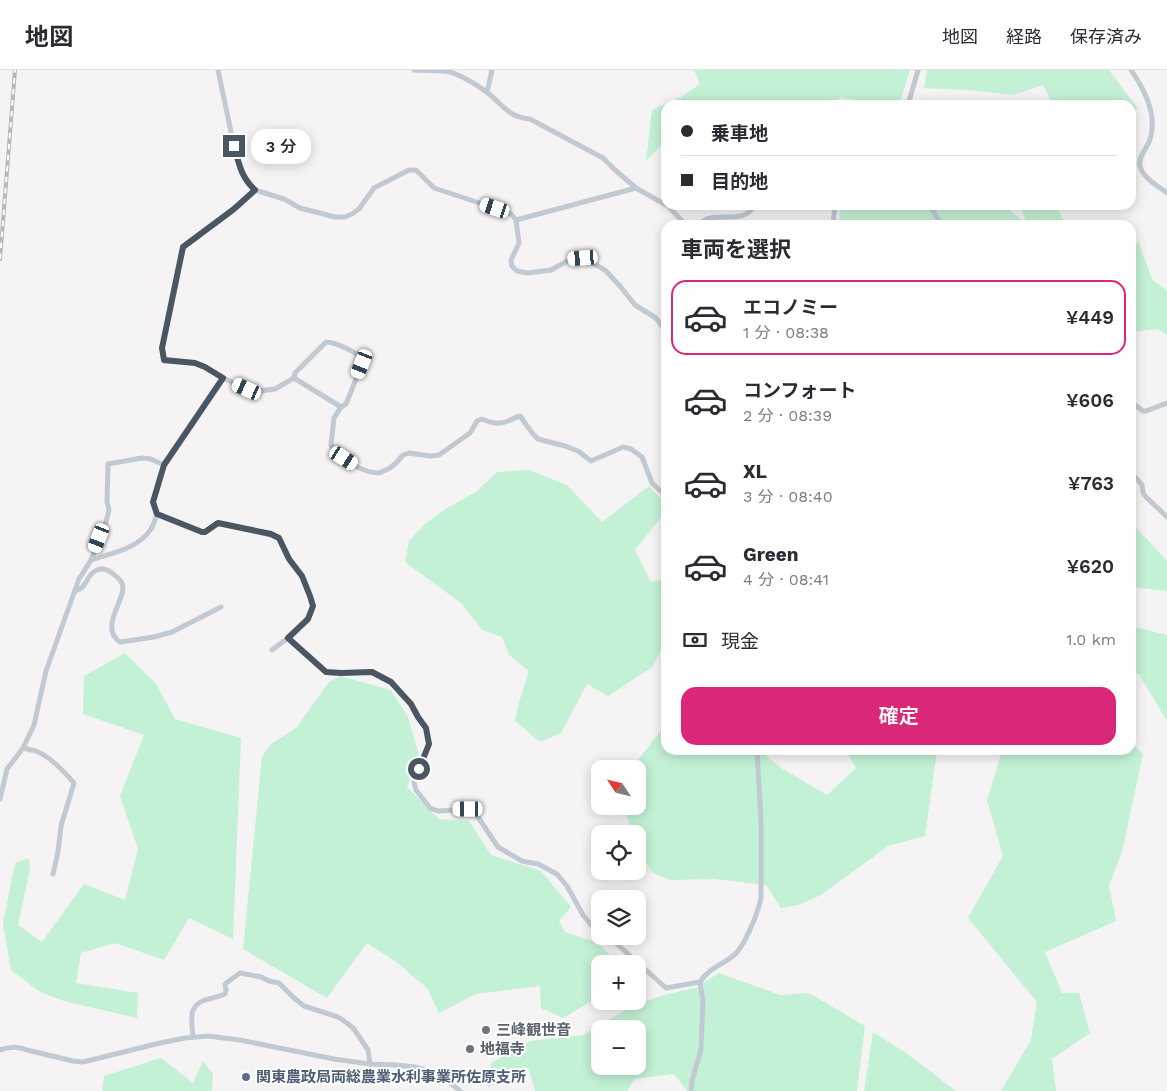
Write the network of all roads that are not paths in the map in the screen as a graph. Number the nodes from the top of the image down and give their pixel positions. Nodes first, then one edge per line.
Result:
1 (218, 70) edge
2 (414, 70) edge
3 (492, 70) edge
4 (918, 70) edge
5 (1131, 70) edge
6 (487, 92) junction
7 (909, 100) edge
8 (636, 188) junction
9 (255, 190) junction
10 (1167, 193) edge
11 (661, 202) edge
12 (671, 210) edge
13 (751, 210) edge
14 (516, 220) junction
15 (681, 220) edge
16 (705, 220) edge
17 (661, 325) edge
18 (223, 378) junction
19 (294, 378) junction
20 (1167, 403) edge
21 (1136, 406) edge
22 (341, 408) junction
23 (164, 465) junction
24 (1136, 478) edge
25 (661, 491) edge
26 (157, 514) junction
27 (1167, 517) edge
28 (91, 560) junction
29 (75, 591) junction
30 (220, 607) dead end
31 (288, 638) junction
32 (272, 650) dead end
33 (23, 748) junction
34 (757, 755) edge
35 (0, 799) edge
36 (53, 874) dead end
37 (591, 925) edge
38 (618, 945) edge
39 (700, 982) junction
40 (193, 1037) junction
41 (0, 1050) edge
42 (370, 1064) junction
43 (460, 1091) edge
44 (691, 1091) edge

1 - 9 street
2 - 6 street
3 - 6 street
4 - 7 street
5 - 10 street
6 - 8 street
8 - 11 street
8 - 14 street
9 - 14 street
9 - 18 street
12 - 15 street
13 - 16 street
14 - 17 street
18 - 19 street
18 - 23 street
19 - 22 street
19 - 22 street
20 - 21 street
22 - 25 street
23 - 26 street
23 - 28 street
24 - 27 street
26 - 28 street
26 - 31 street
28 - 29 street
29 - 30 street
29 - 33 street
31 - 32 street
31 - 37 street
33 - 35 street
33 - 36 street
34 - 39 street
38 - 39 street
39 - 44 street
40 - 41 street
40 - 42 street
40 - 42 street
42 - 43 street

